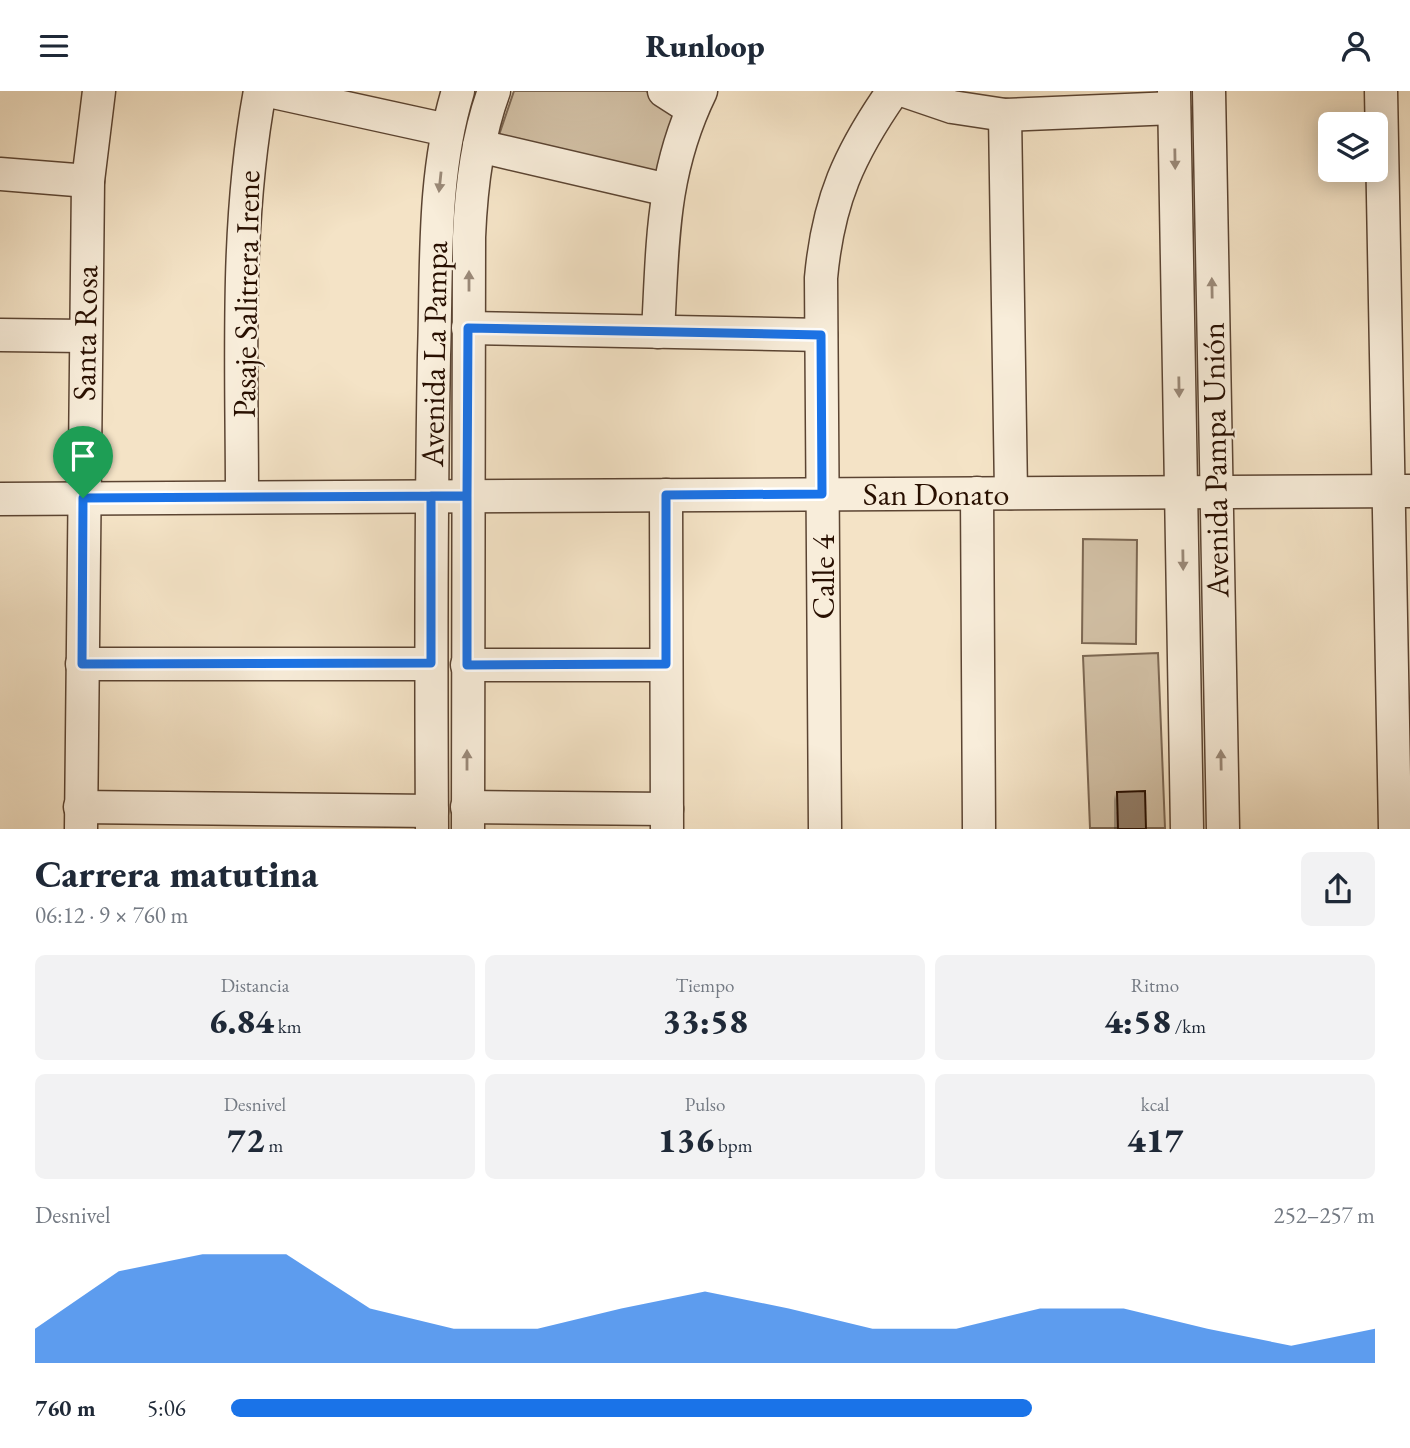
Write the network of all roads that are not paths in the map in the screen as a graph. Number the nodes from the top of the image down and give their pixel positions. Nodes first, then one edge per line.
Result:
1 (99, 91) edge
2 (260, 91) edge
3 (458, 91) edge
4 (494, 91) edge
5 (664, 91) edge
6 (893, 91) edge
7 (905, 91) edge
8 (1209, 91) edge
9 (1381, 91) edge
10 (285, 93) edge
11 (697, 100) edge
12 (1174, 100) edge
13 (1005, 115) junction
14 (447, 130) junction
15 (479, 146) junction
16 (0, 174) edge
17 (88, 181) junction
18 (668, 190) junction
19 (468, 328) junction
20 (658, 332) junction
21 (0, 335) edge
22 (821, 335) junction
23 (85, 336) junction
24 (1399, 491) edge
25 (1182, 492) junction
26 (1216, 492) junction
27 (977, 493) junction
28 (1012, 493) junction
29 (822, 494) junction
30 (666, 495) junction
31 (431, 496) junction
32 (467, 496) junction
33 (242, 497) junction
34 (83, 498) junction
35 (0, 499) edge
36 (431, 663) junction
37 (82, 664) junction
38 (666, 664) junction
39 (467, 665) junction
40 (80, 818) edge
41 (468, 818) edge
42 (239, 819) edge
43 (667, 819) edge
44 (432, 820) edge
45 (825, 828) edge
46 (979, 828) edge
47 (1187, 828) edge
48 (1223, 828) edge
49 (1395, 828) edge

1 - 17 street, Santa Rosa
2 - 33 street, Pasaje Salitrera Irene
3 - 14 street, Avenida La Pampa
4 - 15 street, Avenida La Pampa
5 - 11 street
6 - 22 street, Calle 4
7 - 13 street
26 -> 8 street, Avenida Pampa Unión
9 - 24 street
10 - 14 street
11 - 18 street
12 - 13 street
12 -> 25 street, Avenida Pampa Unión
13 - 28 street
14 -> 31 street, Avenida La Pampa
15 - 18 street
19 -> 15 street, Avenida La Pampa
16 - 17 street
17 - 23 street, Santa Rosa
18 - 20 street
19 - 20 street
19 - 32 street, Avenida La Pampa
20 - 22 street
21 - 23 street
22 - 29 street, Calle 4
23 - 34 street, Santa Rosa
24 - 26 street, San Donato
24 - 49 street
25 - 26 street, San Donato
25 - 28 street, San Donato
25 -> 47 street, Avenida Pampa Unión
48 -> 26 street, Avenida Pampa Unión
27 - 28 street, San Donato
27 - 29 street, San Donato
27 - 46 street
29 - 30 street, San Donato
29 - 45 street, Calle 4
30 - 32 street, San Donato
30 - 38 street
31 - 32 street, San Donato
31 - 33 street, San Donato
31 - 36 street, Avenida La Pampa
32 - 39 street, Avenida La Pampa
33 - 34 street, San Donato
34 - 35 street, San Donato
34 - 37 street, Santa Rosa
36 - 37 street
36 - 44 street, Avenida La Pampa
37 - 40 street, Santa Rosa
38 - 39 street
38 - 43 street
41 -> 39 street, Avenida La Pampa
40 - 42 street
41 - 43 street
42 - 44 street

